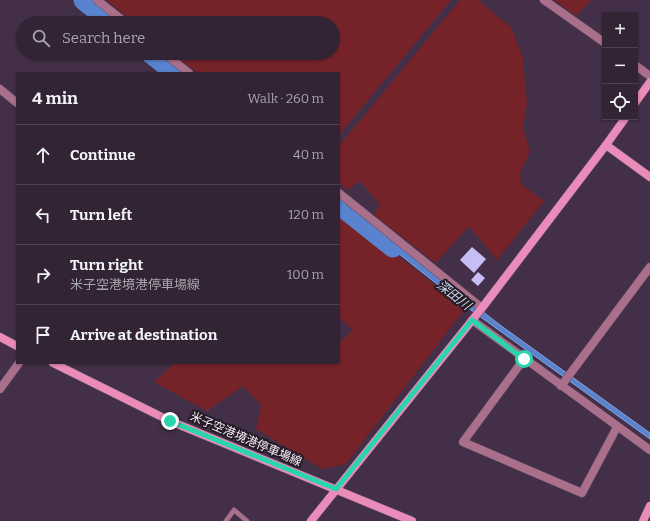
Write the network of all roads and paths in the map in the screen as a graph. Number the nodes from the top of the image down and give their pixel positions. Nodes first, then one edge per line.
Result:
1 (97, 0) edge
2 (544, 0) edge
3 (117, 16) edge
4 (602, 41) edge
5 (173, 60) edge
6 (638, 67) edge
7 (188, 72) edge
8 (650, 76) edge
9 (650, 82) edge
10 (0, 89) edge
11 (638, 100) edge
12 (16, 102) edge
13 (624, 120) edge
14 (606, 144) junction
15 (650, 177) edge
16 (340, 194) edge
17 (650, 267) edge
18 (482, 308) junction
19 (472, 320) junction
20 (0, 337) edge
21 (16, 345) edge
22 (524, 359) junction
23 (18, 364) edge
24 (55, 364) edge
25 (561, 386) junction
26 (0, 389) edge
27 (617, 427) junction
28 (650, 450) edge
29 (336, 489) junction
30 (650, 506) edge
31 (226, 521) edge
32 (247, 521) edge
33 (311, 521) edge
34 (412, 521) edge
35 (643, 521) edge

1 - 3 street
2 - 4 street
5 - 7 street
6 - 8 street
9 - 11 street
10 - 12 street
13 - 14 street
14 - 15 street
14 - 18 street
16 - 18 street
17 - 25 street
18 - 19 street
19 - 22 street
19 - 29 street
20 - 21 street
22 - 25 street
22 - 27 street
23 - 26 street
24 - 29 street, 米子空港境港停車場線
25 - 27 street
27 - 28 street
29 - 33 street
29 - 34 street, 米子空港境港停車場線
30 - 35 street
31 - 32 lane

